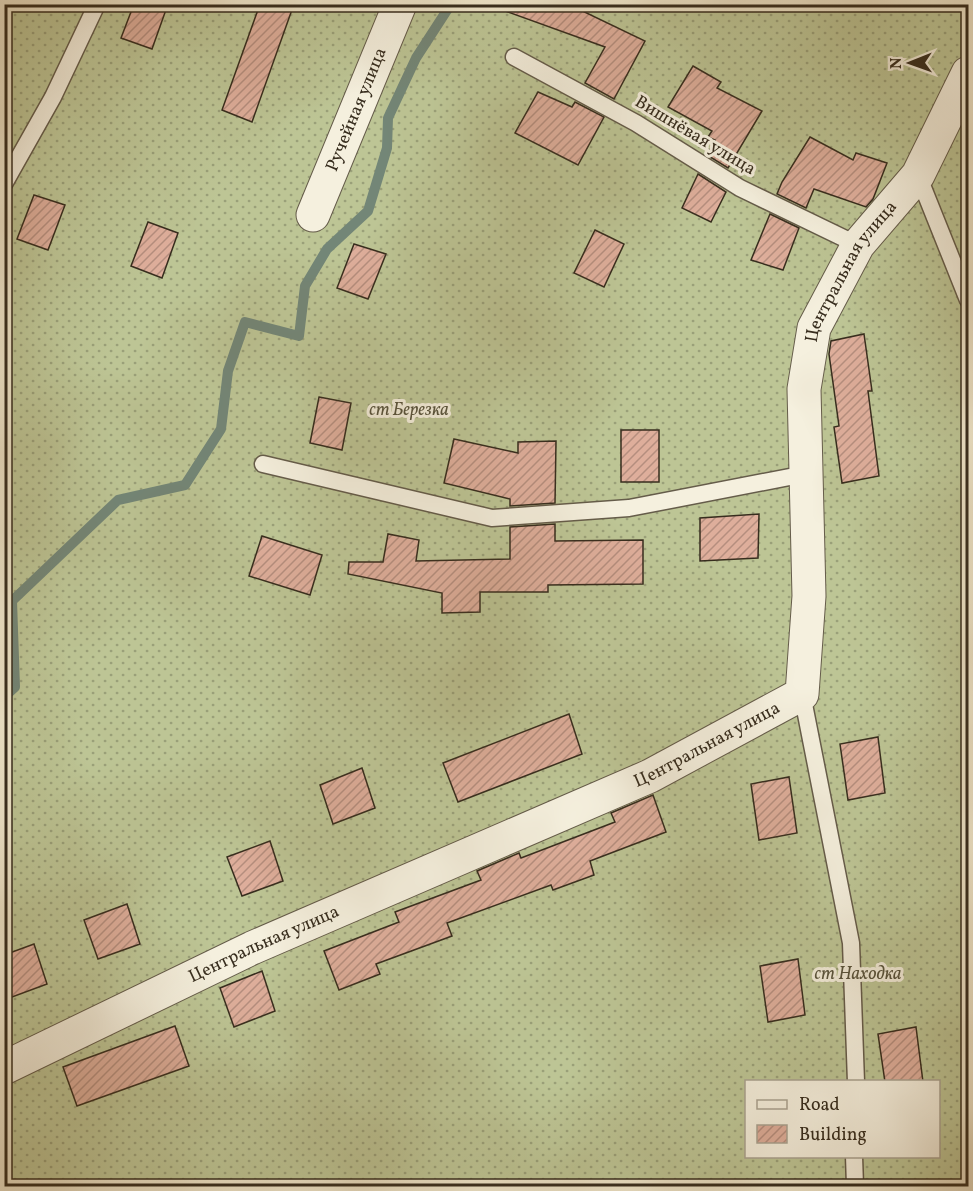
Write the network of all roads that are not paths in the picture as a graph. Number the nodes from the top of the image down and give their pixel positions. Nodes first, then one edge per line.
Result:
1 (97, 4) edge
2 (400, 4) edge
3 (514, 57) dead end
4 (969, 73) edge
5 (918, 175) junction
6 (4, 184) edge
7 (313, 215) dead end
8 (858, 245) junction
9 (969, 300) edge
10 (263, 464) dead end
11 (805, 474) junction
12 (802, 694) junction
13 (4, 1068) edge
14 (856, 1080) edge
15 (854, 1158) edge
16 (855, 1186) edge

1 - 6 lane
2 - 7 street, Ручейная улица
3 - 8 lane, Вишнёвая улица
4 - 5 street, Центральная улица
5 - 8 street, Центральная улица
5 - 9 lane
8 - 11 street, Центральная улица
10 - 11 lane
11 - 12 street, Центральная улица
12 - 13 street, Центральная улица
12 - 14 lane
15 - 16 lane

